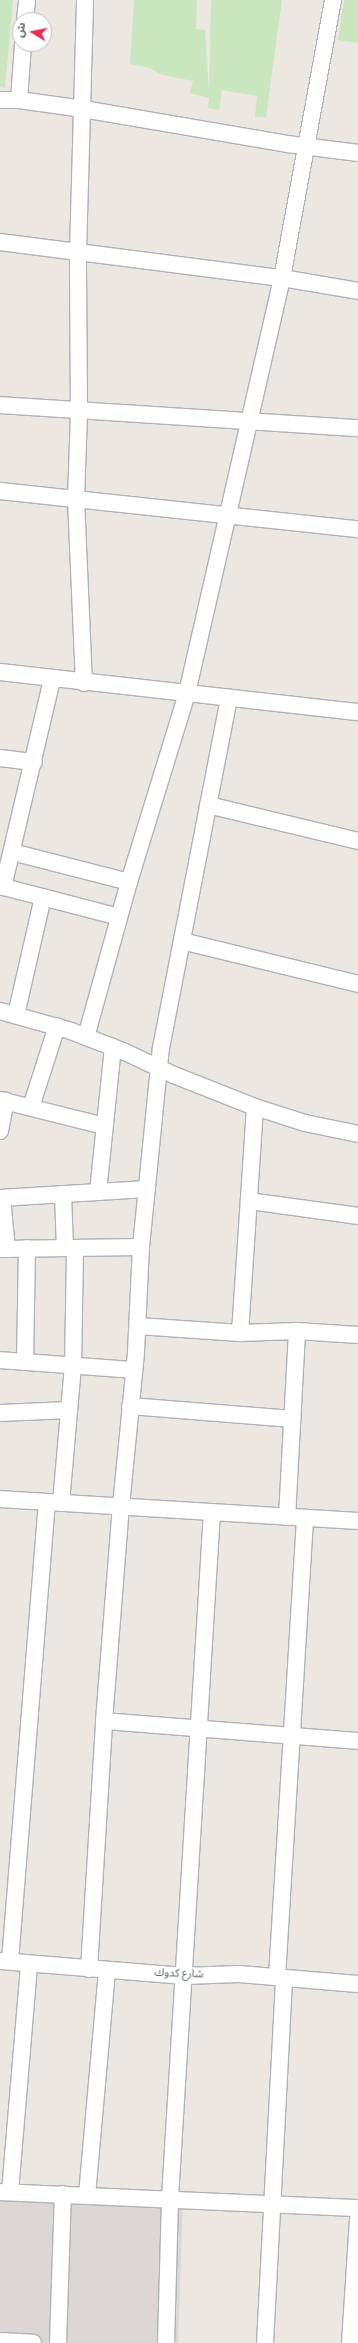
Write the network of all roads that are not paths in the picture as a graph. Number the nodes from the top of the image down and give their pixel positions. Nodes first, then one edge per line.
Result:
1 (27, 0) edge
2 (86, 0) edge
3 (333, 0) edge
4 (26, 12) edge
5 (22, 52) edge
6 (0, 100) edge
7 (19, 100) junction
8 (82, 109) junction
9 (307, 146) junction
10 (358, 153) edge
11 (0, 242) edge
12 (78, 252) junction
13 (282, 278) junction
14 (358, 291) edge
15 (0, 405) edge
16 (79, 411) junction
17 (250, 420) junction
18 (358, 428) edge
19 (0, 491) edge
20 (76, 499) junction
21 (229, 515) junction
22 (358, 529) edge
23 (0, 672) edge
24 (52, 679) junction
25 (84, 683) junction
26 (187, 693) junction
27 (229, 698) junction
28 (358, 712) edge
29 (0, 758) edge
30 (34, 762) junction
31 (208, 805) junction
32 (358, 841) edge
33 (12, 852) junction
34 (129, 882) junction
35 (2, 886) edge
36 (43, 897) junction
37 (119, 917) junction
38 (182, 941) junction
39 (358, 984) edge
40 (0, 1011) edge
41 (16, 1015) junction
42 (57, 1026) junction
43 (86, 1037) junction
44 (113, 1047) junction
45 (160, 1069) junction
46 (3, 1100) edge
47 (31, 1107) junction
48 (255, 1107) junction
49 (104, 1126) junction
50 (0, 1131) edge
51 (358, 1134) edge
52 (147, 1189) junction
53 (98, 1192) junction
54 (64, 1194) junction
55 (1, 1198) edge
56 (249, 1201) junction
57 (358, 1216) edge
58 (141, 1247) junction
59 (27, 1248) junction
60 (70, 1248) junction
61 (3, 1249) edge
62 (138, 1326) junction
63 (297, 1331) junction
64 (240, 1333) junction
65 (358, 1335) edge
66 (0, 1360) edge
67 (25, 1362) junction
68 (73, 1366) junction
69 (134, 1370) junction
70 (130, 1406) junction
71 (69, 1410) junction
72 (0, 1413) edge
73 (292, 1419) junction
74 (0, 1499) edge
75 (54, 1502) junction
76 (121, 1506) junction
77 (212, 1512) junction
78 (287, 1516) junction
79 (304, 1518) junction
80 (358, 1521) edge
81 (104, 1721) junction
82 (199, 1730) junction
83 (290, 1736) junction
84 (358, 1741) edge
85 (5, 1961) edge
86 (29, 1964) junction
87 (89, 1969) junction
88 (107, 1970) junction
89 (184, 1976) junction
90 (280, 1978) junction
91 (358, 1984) edge
92 (5, 2192) edge
93 (63, 2194) junction
94 (87, 2195) junction
95 (170, 2198) junction
96 (272, 2203) junction
97 (358, 2208) edge
98 (358, 2218) edge
99 (0, 2341) edge
100 (33, 2343) edge
101 (58, 2343) edge
102 (166, 2343) edge
103 (265, 2343) edge
104 (350, 2343) edge

1 - 4 street
2 - 8 street
3 - 9 street
5 - 7 street
6 - 7 street
7 - 8 street
8 - 9 street
8 - 12 street
9 - 10 street
9 - 13 street
11 - 12 street
12 - 13 street
12 - 16 street
13 - 14 street
13 - 17 street
15 - 16 street
16 - 17 street
16 - 20 street
17 - 18 street
17 - 21 street
19 - 20 street
20 - 21 street
20 - 25 street
21 - 22 street
21 - 26 street
23 - 24 street
24 - 25 street
24 - 30 street
25 - 26 street
26 - 27 street
26 - 34 street
27 - 28 street
27 - 31 street
29 - 30 street
30 - 33 street
31 - 32 street
31 - 38 street
33 - 34 street
33 - 35 street
34 - 37 street
35 - 36 street
36 - 37 street
36 - 41 street
37 - 43 street
38 - 39 street
38 - 45 street
40 - 41 street
41 - 42 street
42 - 43 street
42 - 47 street
43 - 44 street
44 - 45 street
44 - 49 street
45 - 48 street
45 - 52 street
46 - 47 street
46 - 50 street
47 - 49 street
48 - 51 street
48 - 56 street
49 - 53 street
52 - 53 street
52 - 58 street
53 - 54 street
54 - 55 street
54 - 60 street
55 - 61 street
56 - 57 street
56 - 64 street
58 - 60 street
58 - 62 street
59 - 60 street
59 - 61 street
59 - 67 street
60 - 68 street
62 - 64 street
62 - 69 street
63 - 64 street
63 - 65 street
63 - 73 street
66 - 67 street
67 - 68 street
68 - 69 street
68 - 71 street
69 - 70 street
70 - 73 street
70 - 76 street
71 - 72 street
71 - 75 street
73 - 78 street
74 - 75 street
75 - 76 street
75 - 85 street
76 - 77 street
76 - 81 street
77 - 78 street
77 - 82 street
78 - 79 street
79 - 80 street
79 - 83 street
81 - 82 street
81 - 87 street
82 - 83 street
82 - 89 street
83 - 84 street
83 - 90 street
85 - 86 street, شارع كدوك
86 - 87 street, شارع كدوك
86 - 92 street
87 - 88 street, شارع كدوك
88 - 89 street, شارع كدوك
88 - 94 street
89 - 90 street, شارع كدوك
89 - 95 street
90 - 91 street, شارع كدوك
90 - 96 street
92 - 93 street
93 - 94 street
93 - 101 street
94 - 95 street
95 - 96 street
95 - 102 street
96 - 97 street
96 - 103 street
98 - 104 street
99 - 100 street

